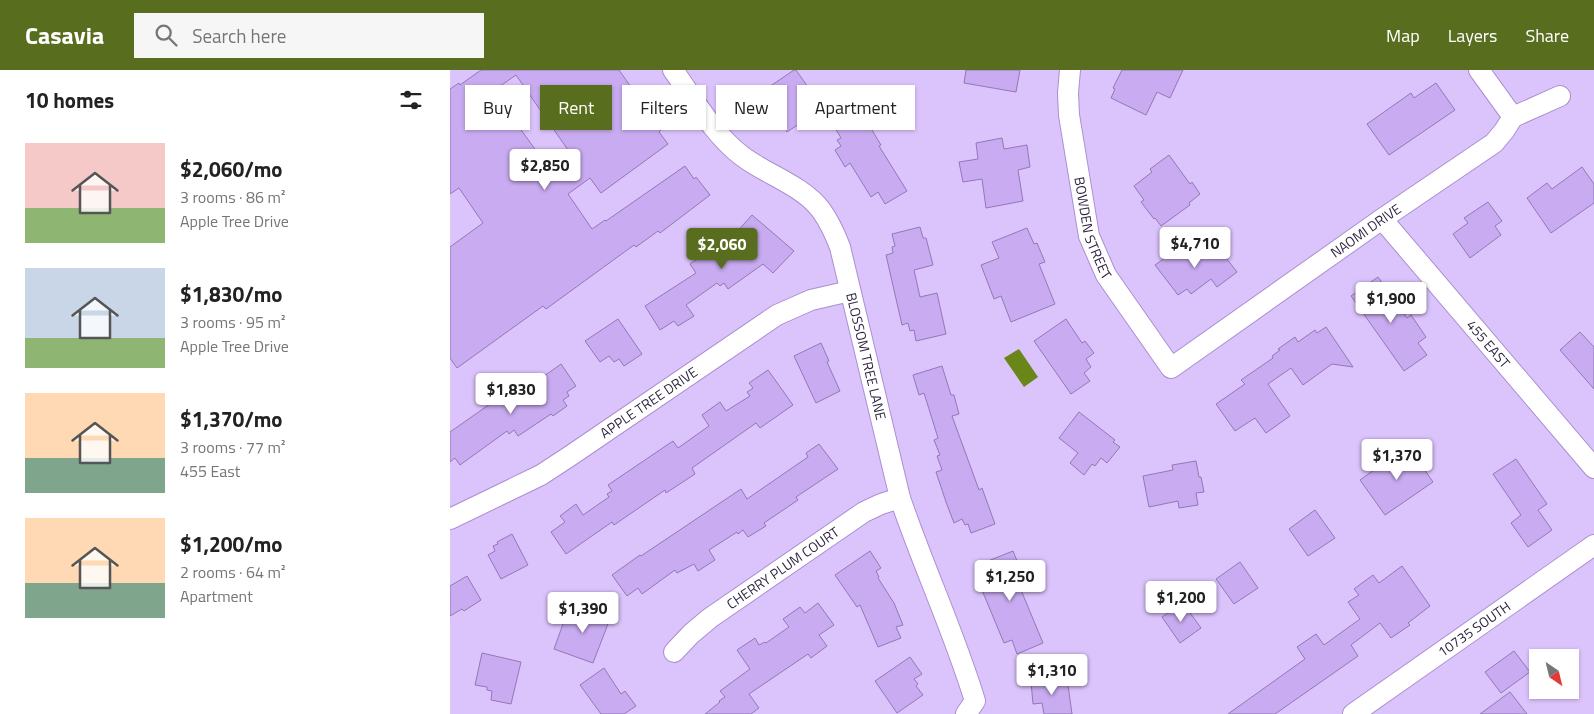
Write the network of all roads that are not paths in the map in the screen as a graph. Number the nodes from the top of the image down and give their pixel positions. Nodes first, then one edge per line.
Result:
1 (674, 70) edge
2 (1070, 70) edge
3 (1479, 70) edge
4 (1560, 96) dead end
5 (1513, 117) junction
6 (1382, 219) junction
7 (850, 291) junction
8 (1172, 368) joint
9 (1594, 468) edge
10 (900, 498) junction
11 (450, 519) edge
12 (1594, 545) edge
13 (674, 652) dead end
14 (971, 707) edge
15 (1353, 714) edge

1 - 7 street, BLOSSOM TREE LANE
2 - 8 street, BOWDEN STREET
3 - 5 street
4 - 5 street
5 - 6 street, NAOMI DRIVE
6 - 8 street, NAOMI DRIVE
6 - 9 street, 455 EAST
7 - 10 street, BLOSSOM TREE LANE
7 - 11 street, APPLE TREE DRIVE
10 - 13 street, CHERRY PLUM COURT
10 - 14 street, BLOSSOM TREE LANE
12 - 15 street, 10735 SOUTH

